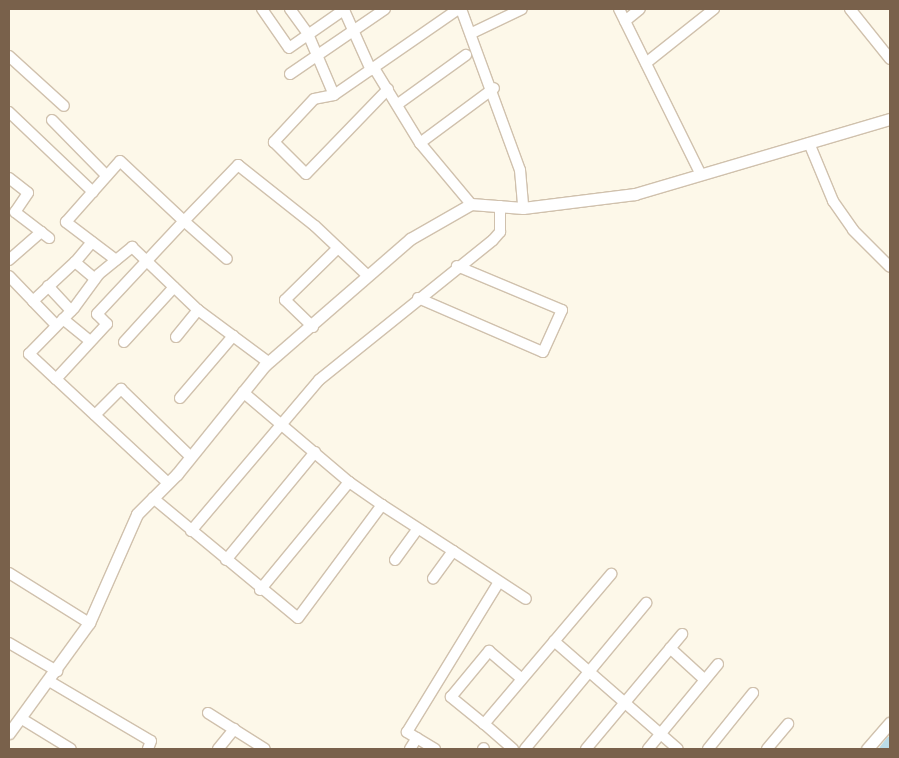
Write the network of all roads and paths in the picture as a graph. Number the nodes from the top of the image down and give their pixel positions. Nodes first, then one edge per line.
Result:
1 (262, 9) edge
2 (290, 9) edge
3 (344, 9) edge
4 (385, 9) edge
5 (460, 9) edge
6 (522, 9) edge
7 (619, 9) edge
8 (640, 9) edge
9 (714, 9) edge
10 (850, 9) edge
11 (625, 21) junction
12 (353, 30) junction
13 (472, 33) junction
14 (308, 34) junction
15 (318, 55) junction
16 (466, 55) dead end
17 (9, 56) edge
18 (890, 59) edge
19 (646, 63) junction
20 (372, 69) junction
21 (290, 74) dead end
22 (494, 88) junction
23 (388, 89) junction
24 (334, 94) junction
25 (398, 104) junction
26 (64, 106) dead end
27 (9, 112) edge
28 (890, 119) edge
29 (52, 120) dead end
30 (420, 143) junction
31 (808, 143) junction
32 (700, 175) junction
33 (107, 176) junction
34 (9, 178) edge
35 (93, 192) junction
36 (471, 204) junction
37 (500, 206) junction
38 (523, 208) junction
39 (184, 221) junction
40 (92, 242) junction
41 (338, 248) junction
42 (227, 259) dead end
43 (9, 260) edge
44 (116, 260) junction
45 (75, 262) junction
46 (148, 262) junction
47 (457, 266) junction
48 (890, 267) edge
49 (9, 276) edge
50 (368, 276) junction
51 (96, 279) junction
52 (48, 286) junction
53 (174, 286) junction
54 (418, 298) junction
55 (33, 301) junction
56 (198, 310) junction
57 (71, 311) junction
58 (60, 322) junction
59 (313, 327) junction
60 (233, 336) junction
61 (176, 337) dead end
62 (90, 341) junction
63 (124, 342) dead end
64 (268, 362) junction
65 (56, 379) junction
66 (243, 392) junction
67 (180, 398) dead end
68 (95, 415) junction
69 (280, 422) junction
70 (315, 452) junction
71 (191, 457) junction
72 (348, 482) junction
73 (168, 483) junction
74 (152, 498) junction
75 (382, 504) junction
76 (417, 530) junction
77 (192, 531) junction
78 (454, 551) junction
79 (226, 560) junction
80 (395, 560) dead end
81 (9, 573) edge
82 (610, 574) dead end
83 (434, 579) dead end
84 (499, 582) junction
85 (260, 590) junction
86 (526, 600) dead end
87 (646, 603) dead end
88 (89, 623) junction
89 (682, 634) dead end
90 (554, 641) junction
91 (9, 643) edge
92 (670, 648) junction
93 (718, 664) dead end
94 (57, 671) junction
95 (588, 671) junction
96 (522, 679) junction
97 (705, 680) junction
98 (49, 681) junction
99 (753, 693) dead end
100 (624, 702) junction
101 (208, 713) dead end
102 (22, 719) junction
103 (890, 723) edge
104 (484, 724) junction
105 (788, 724) dead end
106 (234, 729) junction
107 (9, 733) edge
108 (660, 734) junction
109 (417, 738) junction
110 (250, 745) edge
111 (71, 749) edge
112 (148, 749) edge
113 (218, 749) edge
114 (265, 749) edge
115 (410, 749) edge
116 (435, 749) edge
117 (513, 749) edge
118 (525, 749) edge
119 (586, 749) edge
120 (648, 749) edge
121 (678, 749) edge
122 (708, 749) edge
123 (767, 749) edge
124 (867, 749) edge

1 - 14 street
2 - 14 street
3 - 12 street
3 - 14 street
4 - 12 street
5 - 13 street
5 - 20 street
6 - 13 street
7 - 11 street
8 - 11 street
9 - 19 street
10 - 18 street
11 - 19 street
12 - 15 street
12 - 20 street
13 - 22 street
14 - 15 street
15 - 21 street
15 - 24 street
16 - 25 street
17 - 26 street
19 - 32 street
20 - 23 street
20 - 24 street
22 - 30 street
22 - 38 street
23 - 24 street
23 - 25 street
25 - 30 street
27 - 35 street
28 - 31 street
29 - 33 street
30 - 36 street
31 - 32 street
31 - 48 street
32 - 38 street
33 - 35 street
33 - 39 street
34 - 43 street
35 - 40 street
36 - 37 street
36 - 50 street
37 - 38 street
37 - 47 street
39 - 41 street
39 - 42 street
39 - 46 street
40 - 44 street
40 - 45 street
41 - 50 street
41 - 59 street
44 - 46 street
44 - 51 street
45 - 51 street
45 - 52 street
46 - 53 street
46 - 62 street
47 - 54 street
47 - 54 street
49 - 55 street
50 - 59 street
51 - 57 street
52 - 55 street
52 - 57 street
53 - 56 street
53 - 63 street
54 - 69 street
55 - 58 street
56 - 60 street
56 - 61 street
57 - 58 street
58 - 62 street
58 - 65 street
59 - 64 street
60 - 64 street
60 - 67 street
62 - 65 street
64 - 66 street
65 - 68 street
66 - 69 street
66 - 71 street
68 - 71 street
68 - 73 street
69 - 70 street
69 - 77 street
70 - 72 street
70 - 79 street
71 - 73 street
72 - 75 street
72 - 85 street
73 - 74 street
74 - 77 street
74 - 88 street
75 - 76 street
75 - 85 street
76 - 78 street
76 - 80 street
77 - 79 street
78 - 83 street
78 - 84 street
79 - 85 street
81 - 88 street
82 - 90 street
84 - 86 street
84 - 109 street
87 - 95 street
88 - 94 street
89 - 92 street
90 - 95 street
90 - 96 street
91 - 94 street
92 - 97 street
92 - 100 street
93 - 97 street
94 - 98 street
95 - 100 street
95 - 118 street
96 - 104 street
96 - 104 street
97 - 108 street
98 - 102 street
98 - 112 street
99 - 122 street
100 - 108 street
100 - 119 street
101 - 106 street
102 - 107 street
102 - 111 street
103 - 124 street
104 - 117 street
105 - 123 street
106 - 110 street
106 - 113 street
108 - 120 street
108 - 121 street
109 - 115 street
109 - 116 street
110 - 114 street

